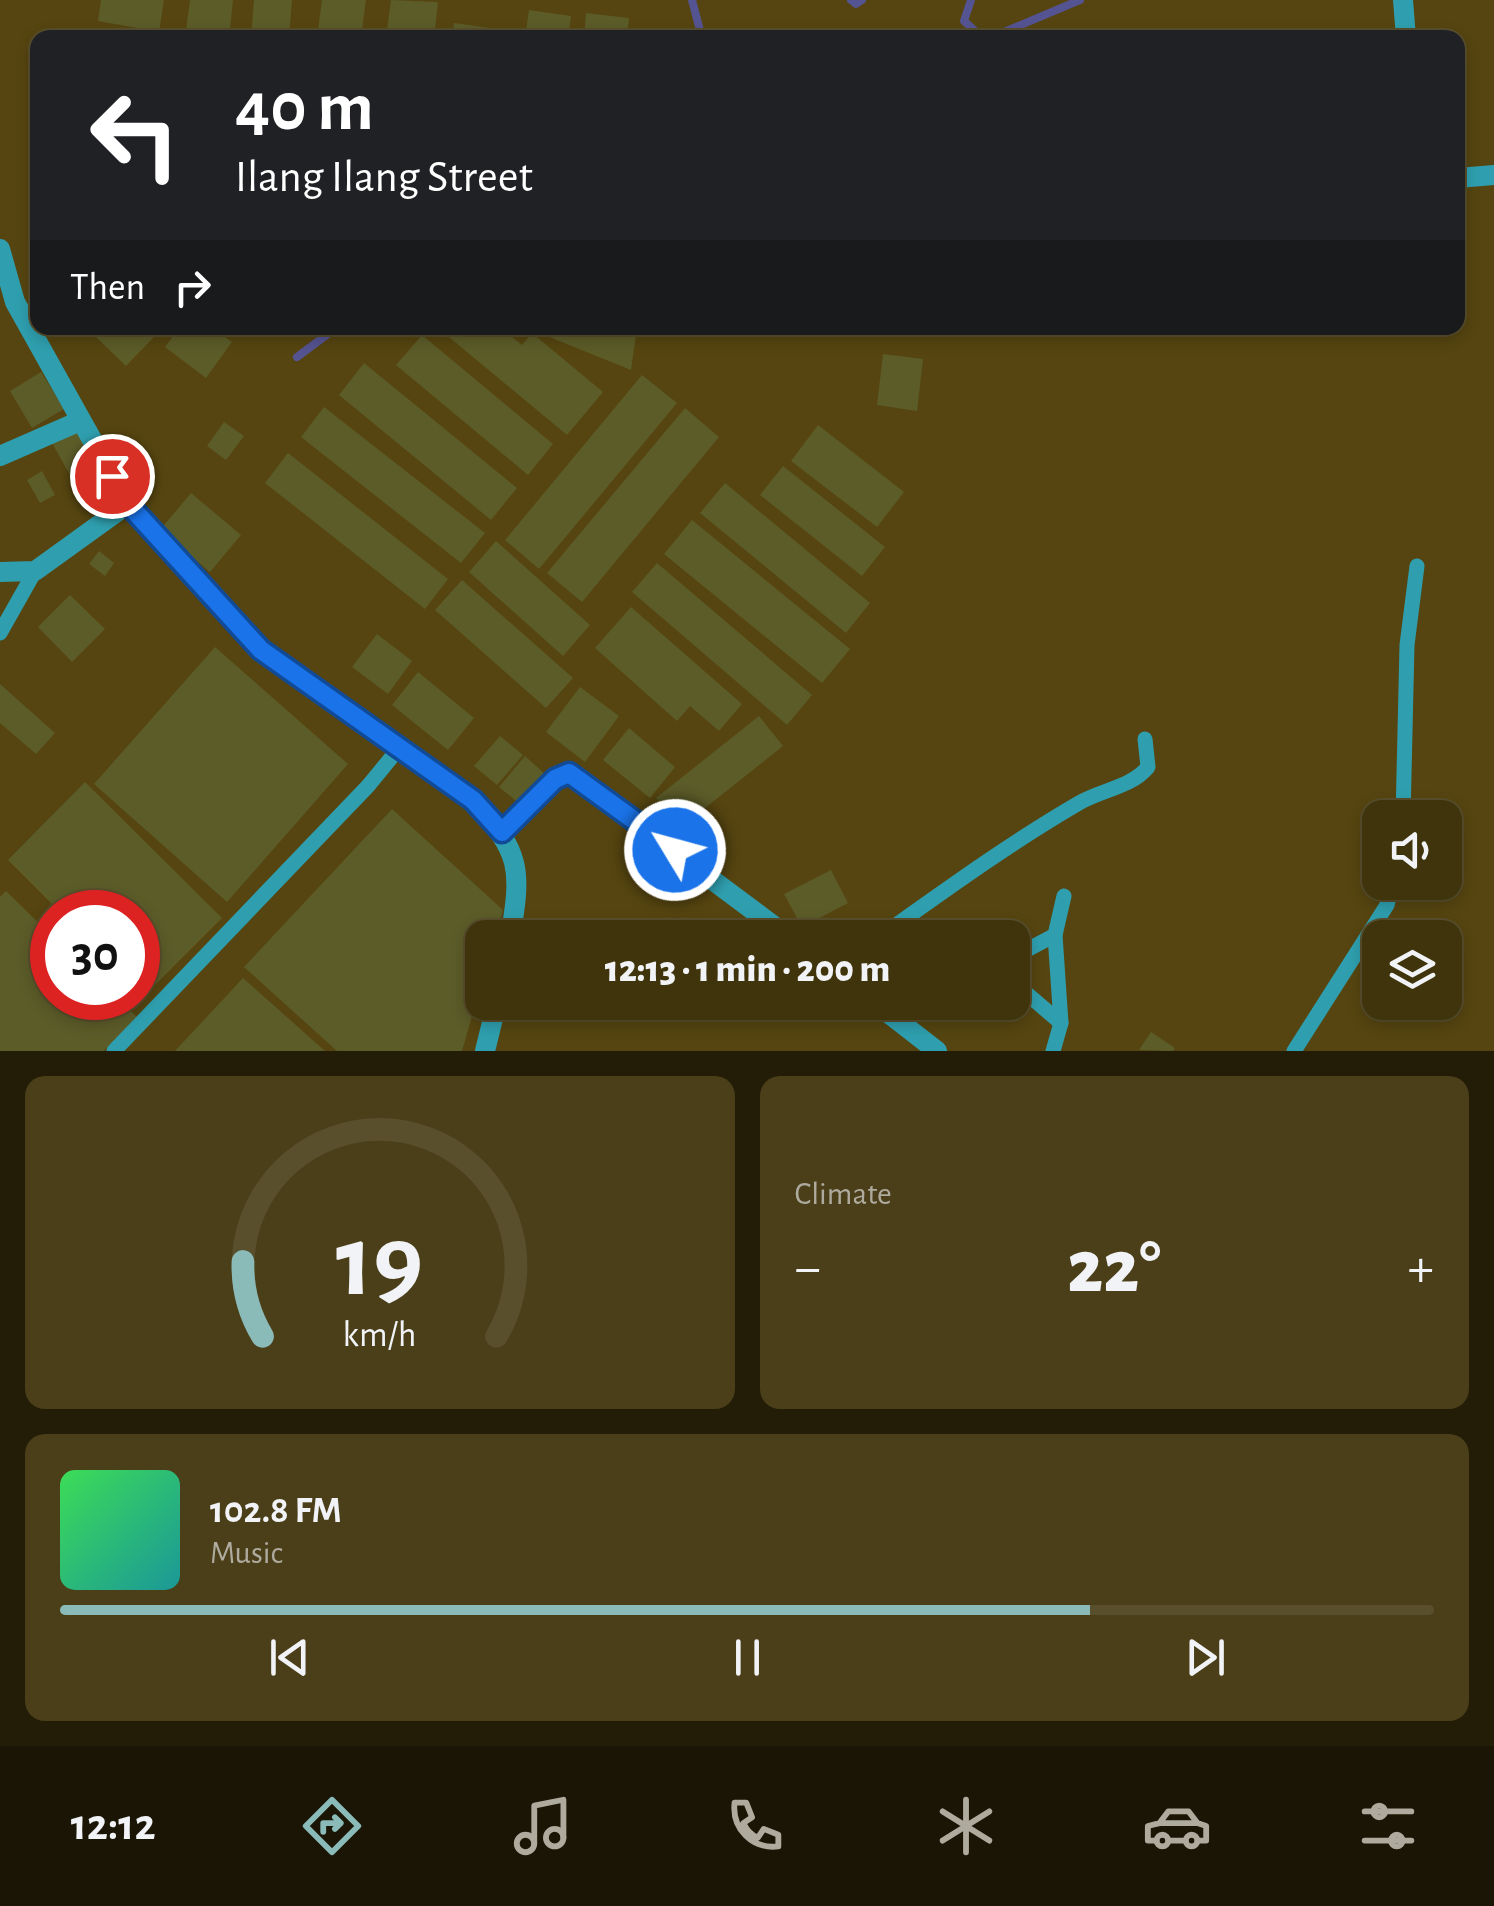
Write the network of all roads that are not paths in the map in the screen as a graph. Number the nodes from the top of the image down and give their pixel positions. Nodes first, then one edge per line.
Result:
1 (1403, 0) edge
2 (1405, 30) edge
3 (1494, 175) edge
4 (1465, 177) edge
5 (0, 250) edge
6 (7, 304) edge
7 (80, 421) junction
8 (0, 456) edge
9 (128, 504) junction
10 (1417, 566) dead end
11 (35, 571) junction
12 (0, 572) edge
13 (0, 633) edge
14 (1145, 740) dead end
15 (400, 748) junction
16 (1403, 800) edge
17 (502, 832) junction
18 (1064, 896) dead end
19 (1388, 900) edge
20 (513, 920) edge
21 (766, 920) edge
22 (903, 920) edge
23 (1055, 935) junction
24 (1030, 948) edge
25 (1030, 996) edge
26 (493, 1020) edge
27 (903, 1020) edge
28 (1061, 1023) junction
29 (114, 1051) edge
30 (485, 1051) edge
31 (937, 1051) edge
32 (1053, 1051) edge
33 (1294, 1051) edge

1 - 2 street
3 - 4 street
5 - 6 street
6 - 7 street
7 - 8 street
7 - 9 street
9 - 11 street
9 - 15 street
10 - 16 lane
11 - 12 street
11 - 13 lane
14 - 22 lane
15 - 17 street
15 - 29 lane
17 - 20 street
17 - 21 street
18 - 23 lane
19 - 33 lane
23 - 24 lane
23 - 28 lane
25 - 28 lane
26 - 30 street
27 - 31 street
28 - 32 lane

